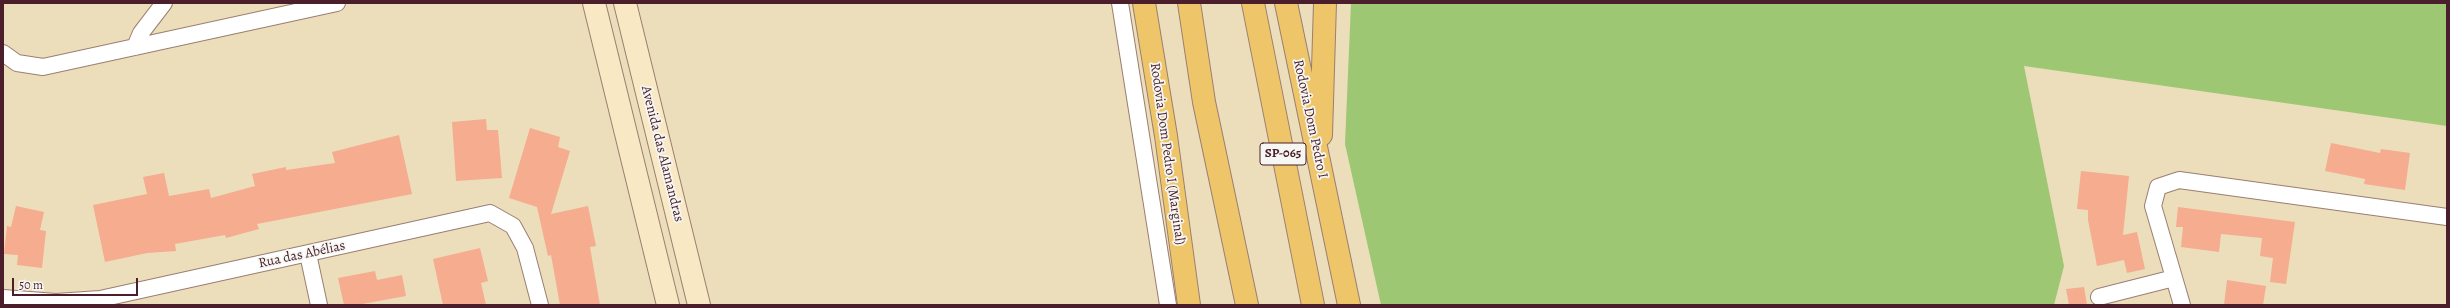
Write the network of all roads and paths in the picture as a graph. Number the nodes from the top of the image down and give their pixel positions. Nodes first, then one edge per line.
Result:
1 (164, 3) edge
2 (337, 3) edge
3 (594, 3) edge
4 (625, 3) edge
5 (1120, 3) edge
6 (1144, 3) edge
7 (1189, 3) edge
8 (1253, 3) edge
9 (1286, 3) edge
10 (1326, 3) edge
11 (135, 47) junction
12 (3, 53) edge
13 (1320, 162) junction
14 (1218, 169) junction
15 (2447, 217) edge
16 (308, 254) junction
17 (2174, 278) junction
18 (3, 298) edge
19 (2099, 298) dead end
20 (101, 302) edge
21 (319, 305) edge
22 (540, 305) edge
23 (668, 305) edge
24 (699, 305) edge
25 (1168, 305) edge
26 (1188, 305) edge
27 (1237, 305) edge
28 (1247, 305) edge
29 (1313, 305) edge
30 (1349, 305) edge
31 (2182, 305) edge

1 - 11 street
2 - 11 street
3 - 23 street
4 - 24 street, Avenida das Alamandras
5 - 25 street
6 - 26 highway, Rodovia Dom Pedro I (Marginal)
7 - 14 highway
8 - 29 highway, SP-065
9 - 13 highway, Rodovia Dom Pedro I
10 - 13 highway
11 - 12 street
13 - 30 highway, Rodovia Dom Pedro I
14 - 27 highway
14 - 28 highway
15 - 17 street
16 - 20 street, Rua das Abélias
16 - 21 street
16 - 22 street, Rua das Abélias
17 - 19 street
17 - 31 street
18 - 20 street, Rua das Abélias

